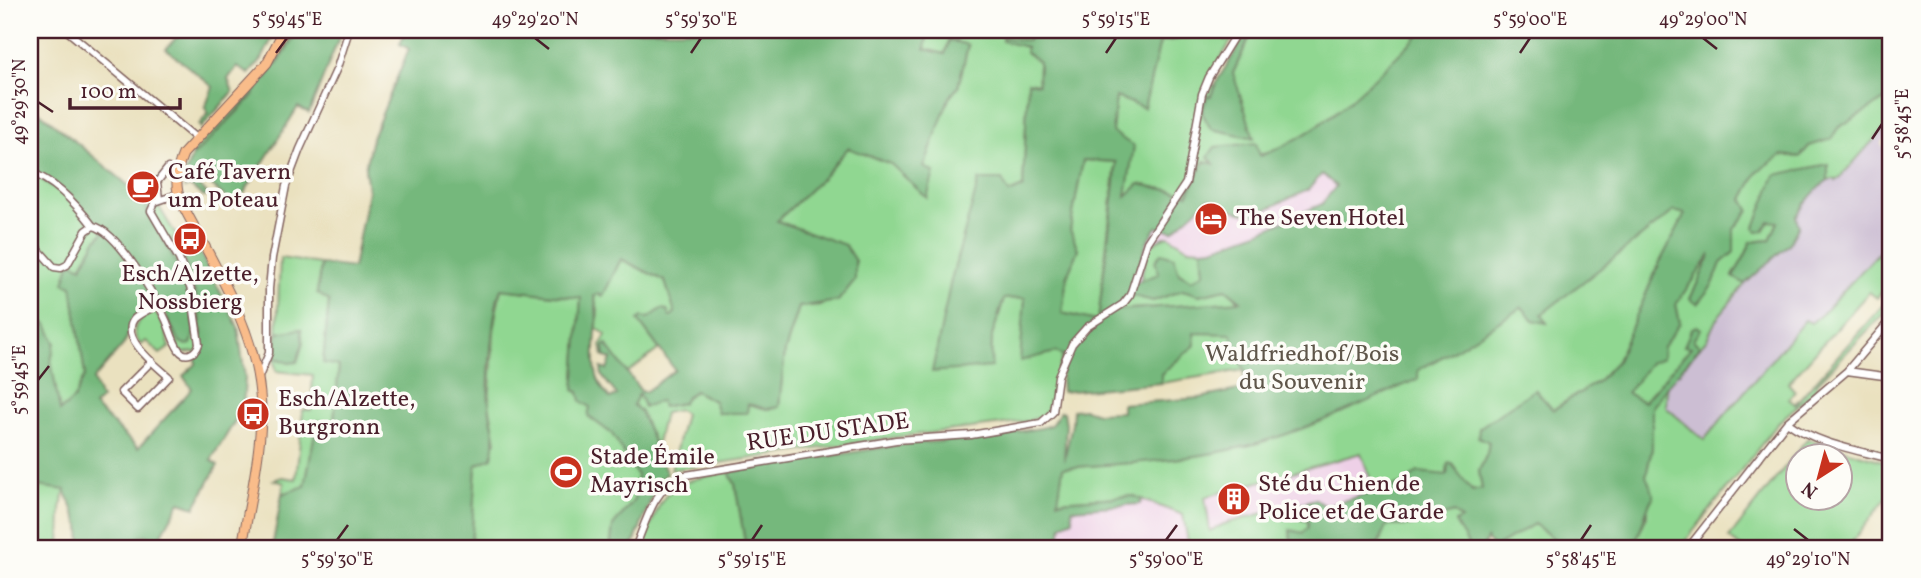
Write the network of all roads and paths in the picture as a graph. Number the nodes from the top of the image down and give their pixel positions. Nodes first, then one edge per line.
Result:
1 (66, 30) edge
2 (284, 30) edge
3 (349, 30) edge
4 (1238, 30) edge
5 (197, 139) junction
6 (168, 168) dead end
7 (30, 172) edge
8 (178, 194) junction
9 (159, 199) junction
10 (93, 226) junction
11 (30, 246) edge
12 (159, 304) junction
13 (1891, 319) edge
14 (269, 345) junction
15 (254, 359) junction
16 (152, 360) junction
17 (267, 360) junction
18 (1847, 371) junction
19 (1891, 377) edge
20 (258, 379) junction
21 (1787, 422) junction
22 (1891, 459) edge
23 (242, 548) edge
24 (635, 548) edge
25 (1688, 548) edge

1 - 5 street
2 - 5 main road
3 - 14 street
4 - 24 street, RUE DU STADE
5 - 8 main road
6 - 9 street
7 - 10 street
8 - 9 street
8 - 15 main road
9 - 12 street
10 - 11 street
10 - 12 street
12 - 16 street
13 - 18 street
14 - 15 street
14 - 17 street
15 - 17 street
15 - 20 main road
16 - 16 street
17 - 20 street
18 - 19 street
18 - 21 street
20 - 23 main road
21 - 22 street
21 - 25 street

